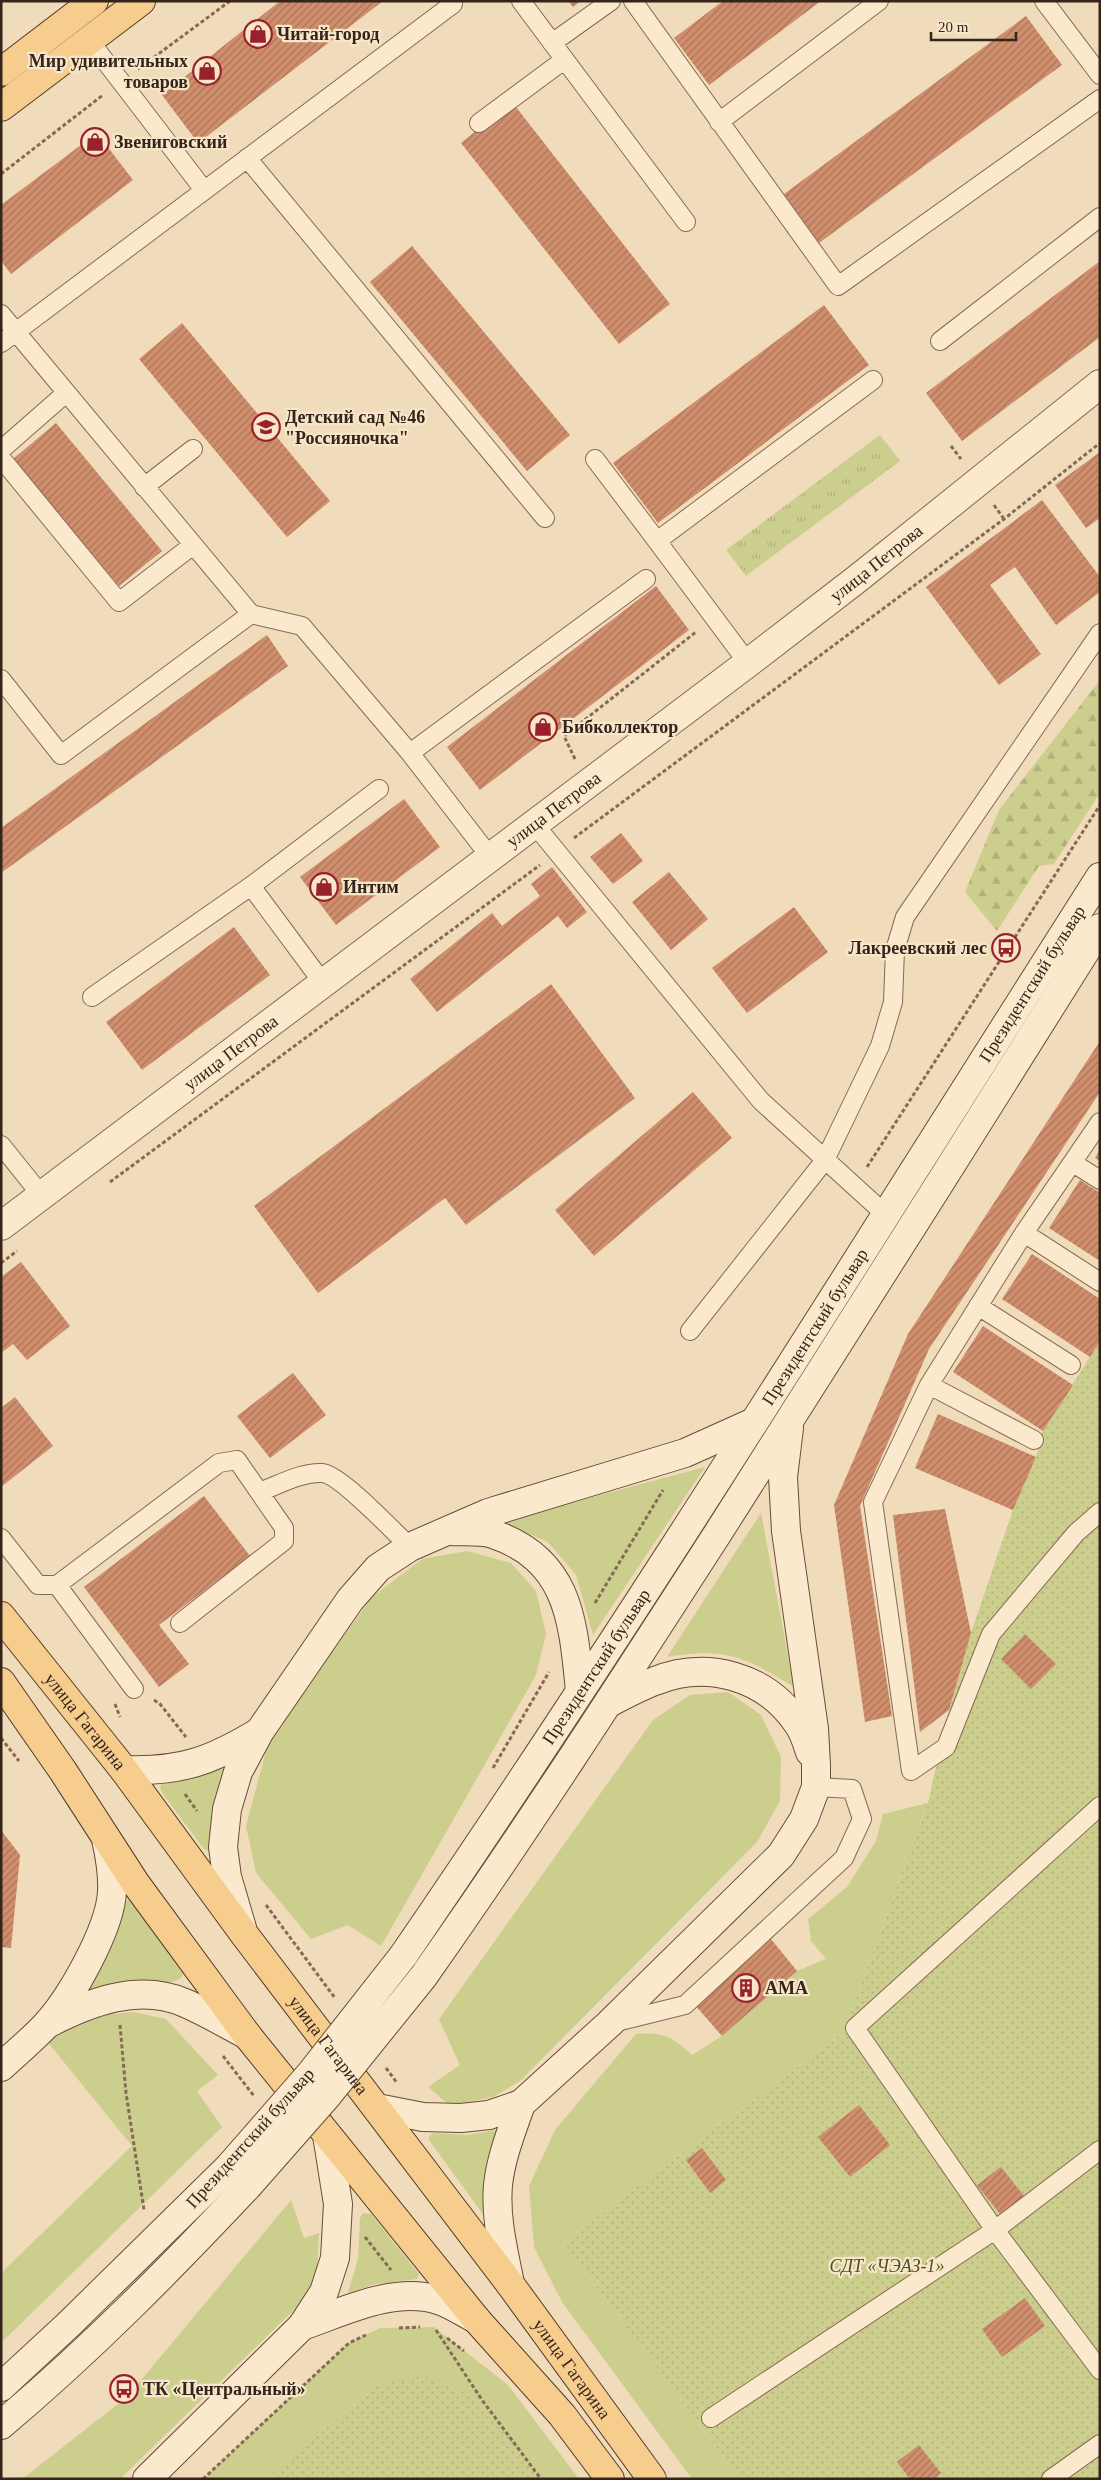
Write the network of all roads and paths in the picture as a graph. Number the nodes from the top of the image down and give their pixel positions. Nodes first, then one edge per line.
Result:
1 (94, 1) edge
2 (141, 1) edge
3 (521, 1) edge
4 (611, 1) edge
5 (633, 1) edge
6 (879, 1) edge
7 (1044, 1) edge
8 (452, 4) dead end
9 (89, 40) junction
10 (552, 43) junction
11 (564, 60) junction
12 (1, 72) edge
13 (1100, 76) edge
14 (1100, 99) edge
15 (1, 107) edge
16 (719, 122) junction
17 (479, 123) dead end
18 (248, 158) junction
19 (204, 190) junction
20 (1100, 218) edge
21 (686, 222) dead end
22 (1, 314) edge
23 (8, 338) edge
24 (940, 341) dead end
25 (873, 380) dead end
26 (1100, 384) edge
27 (66, 393) junction
28 (1100, 443) edge
29 (192, 449) dead end
30 (1, 450) edge
31 (1, 458) edge
32 (595, 459) dead end
33 (144, 487) junction
34 (545, 518) dead end
35 (657, 541) junction
36 (194, 545) junction
37 (646, 579) dead end
38 (251, 614) junction
39 (714, 618) junction
40 (1100, 633) edge
41 (748, 663) junction
42 (1, 678) edge
43 (410, 753) junction
44 (577, 764) dead end
45 (379, 789) dead end
46 (1100, 805) edge
47 (535, 825) junction
48 (557, 852) junction
49 (491, 858) junction
50 (1100, 877) edge
51 (251, 886) junction
52 (1100, 928) edge
53 (323, 983) junction
54 (92, 997) dead end
55 (1100, 1122) edge
56 (1, 1145) edge
57 (825, 1160) junction
58 (1073, 1163) junction
59 (866, 1169) dead end
60 (1100, 1180) edge
61 (104, 1187) dead end
62 (42, 1196) junction
63 (885, 1214) junction
64 (1, 1226) edge
65 (1024, 1233) junction
66 (25, 1245) dead end
67 (1, 1263) edge
68 (1100, 1282) edge
69 (978, 1306) junction
70 (690, 1330) dead end
71 (1070, 1365) dead end
72 (929, 1385) junction
73 (790, 1421) junction
74 (754, 1422) junction
75 (1034, 1440) dead end
76 (259, 1492) junction
77 (1100, 1512) edge
78 (447, 1530) junction
79 (1, 1538) edge
80 (410, 1547) junction
81 (56, 1586) junction
82 (1, 1616) edge
83 (180, 1624) dead end
84 (1, 1682) edge
85 (134, 1689) dead end
86 (580, 1691) junction
87 (609, 1703) junction
88 (160, 1704) dead end
89 (260, 1731) junction
90 (1, 1738) edge
91 (192, 1744) dead end
92 (24, 1768) dead end
93 (124, 1770) junction
94 (816, 1776) junction
95 (182, 1790) dead end
96 (1100, 1806) edge
97 (198, 1812) dead end
98 (106, 1839) junction
99 (262, 1899) dead end
100 (244, 1934) junction
101 (336, 2000) dead end
102 (120, 2022) dead end
103 (48, 2024) junction
104 (609, 2024) junction
105 (246, 2035) junction
106 (382, 2062) dead end
107 (1, 2067) edge
108 (400, 2086) dead end
109 (521, 2104) junction
110 (377, 2108) junction
111 (327, 2136) junction
112 (1100, 2150) edge
113 (145, 2216) dead end
114 (359, 2230) dead end
115 (995, 2230) junction
116 (394, 2274) dead end
117 (510, 2284) junction
118 (476, 2319) junction
119 (302, 2326) junction
120 (425, 2327) dead end
121 (434, 2327) dead end
122 (389, 2328) dead end
123 (373, 2332) dead end
124 (1100, 2370) edge
125 (1, 2387) edge
126 (711, 2418) dead end
127 (1, 2425) edge
128 (1100, 2444) edge
129 (147, 2479) edge
130 (202, 2479) edge
131 (541, 2479) edge
132 (610, 2479) edge
133 (652, 2479) edge
134 (1051, 2479) edge

1 - 12 main road
2 - 9 main road
3 - 10 lane
4 - 10 lane
5 - 16 lane
6 - 16 lane
7 - 13 lane
8 - 18 lane
9 - 15 main road
9 - 19 lane
10 - 11 lane
11 - 17 lane
11 - 21 lane
14 - 16 lane
18 - 19 lane
18 - 34 lane
19 - 23 lane
20 - 24 lane
22 - 23 lane
23 - 27 lane
25 - 35 lane
26 - 41 main road, улица Петрова
27 - 30 lane
27 - 33 lane
28 - 48 path
29 - 33 lane
31 - 36 lane
32 - 35 lane
33 - 36 lane
35 - 39 lane
36 - 38 lane
37 - 43 lane
38 - 42 lane
38 - 43 lane
39 - 41 lane
39 - 44 path
40 - 57 lane
41 - 47 main road, улица Петрова
43 - 49 lane
45 - 51 lane
46 - 59 path
47 - 48 lane
47 - 49 main road, улица Петрова
48 - 57 lane
48 - 61 path
49 - 53 main road, улица Петрова
50 - 63 main road, Президентский бульвар
51 - 53 lane
51 - 54 lane
52 - 73 main road, Президентский бульвар
53 - 62 main road, улица Петрова
55 - 58 lane
56 - 62 lane
57 - 63 lane
57 - 70 lane
58 - 60 lane
58 - 65 lane
62 - 64 main road, улица Петрова
63 - 74 main road, Президентский бульвар
65 - 68 lane
65 - 69 lane
66 - 67 path
69 - 71 lane
69 - 72 lane
72 - 75 lane
72 - 77 lane
73 - 87 main road, Президентский бульвар
73 - 94 main road
74 - 78 main road
74 - 86 main road, Президентский бульвар
76 - 80 lane
76 - 81 lane
76 - 83 lane
78 - 80 main road
78 - 86 main road
79 - 81 lane
80 - 89 main road
81 - 85 lane
82 - 93 main road, улица Гагарина
84 - 98 main road, улица Гагарина
86 - 125 main road, Президентский бульвар, bridge
87 - 94 main road
87 - 127 main road, Президентский бульвар, bridge
88 - 91 path
89 - 93 main road
89 - 100 main road
90 - 92 path
93 - 100 main road, улица Гагарина
94 - 104 main road
94 - 104 lane
95 - 97 path
96 - 115 lane
98 - 103 main road
98 - 105 main road, улица Гагарина
99 - 101 path
100 - 110 main road, улица Гагарина
102 - 113 path
103 - 105 main road
103 - 107 main road
104 - 109 main road
105 - 111 main road, улица Гагарина
106 - 108 path
109 - 110 main road
109 - 117 main road
110 - 117 main road, улица Гагарина
111 - 118 main road, улица Гагарина
111 - 119 main road
112 - 115 lane
114 - 116 path
115 - 124 lane
115 - 126 lane
117 - 133 main road, улица Гагарина
118 - 119 main road
118 - 132 main road, улица Гагарина
119 - 129 main road
120 - 122 path
121 - 131 path
123 - 130 path
128 - 134 lane

